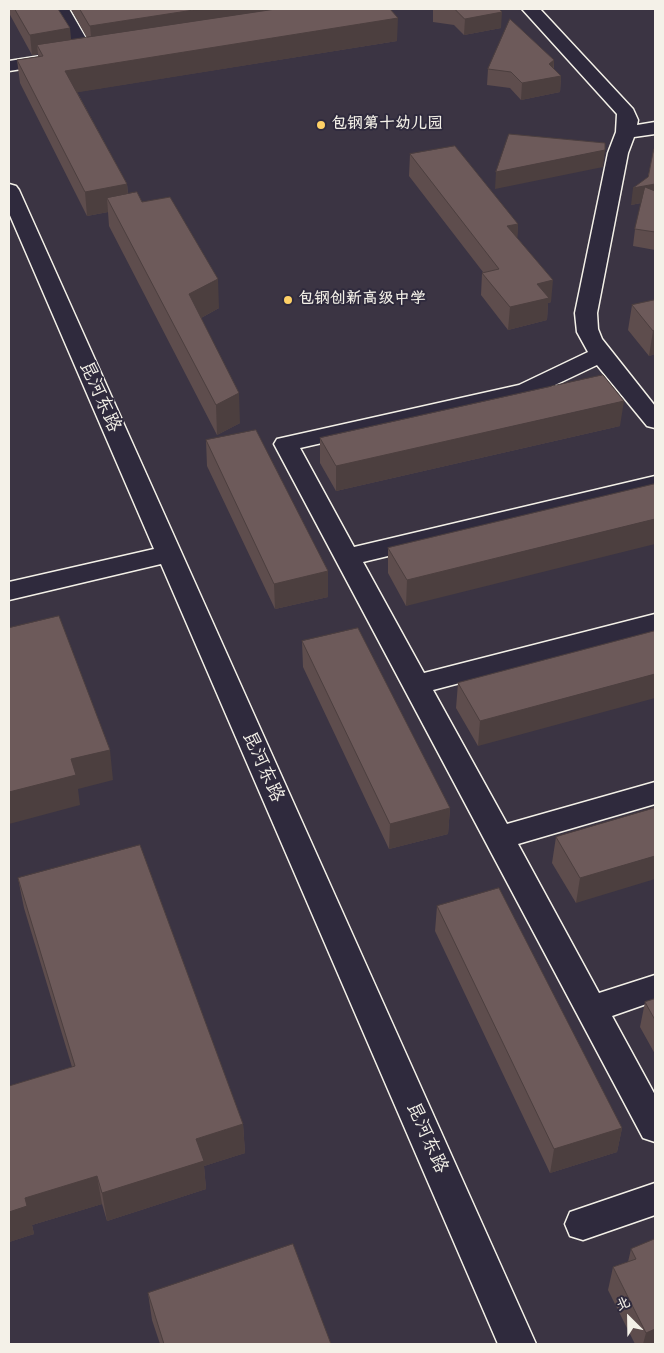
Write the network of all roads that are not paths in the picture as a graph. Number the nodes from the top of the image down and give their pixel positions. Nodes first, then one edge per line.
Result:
1 (60, 9) edge
2 (531, 9) edge
3 (106, 51) edge
4 (86, 54) junction
5 (9, 66) edge
6 (655, 128) edge
7 (626, 132) junction
8 (9, 190) edge
9 (602, 354) junction
10 (655, 421) edge
11 (655, 484) edge
12 (167, 554) junction
13 (347, 557) junction
14 (9, 591) edge
15 (655, 623) edge
16 (416, 685) junction
17 (655, 793) edge
18 (499, 838) junction
19 (655, 988) edge
20 (591, 1009) junction
21 (655, 1127) edge
22 (655, 1199) edge
23 (583, 1224) dead end
24 (517, 1344) edge

1 - 4 street
2 - 7 street
3 - 4 street
4 - 5 street
6 - 7 street
7 - 9 street
8 - 12 street, 昆河东路
9 - 10 street
9 - 13 street
11 - 13 street
12 - 14 street
12 - 24 street, 昆河东路
13 - 16 street
15 - 16 street
16 - 18 street
17 - 18 street
18 - 20 street
19 - 20 street
20 - 21 street
22 - 23 street

